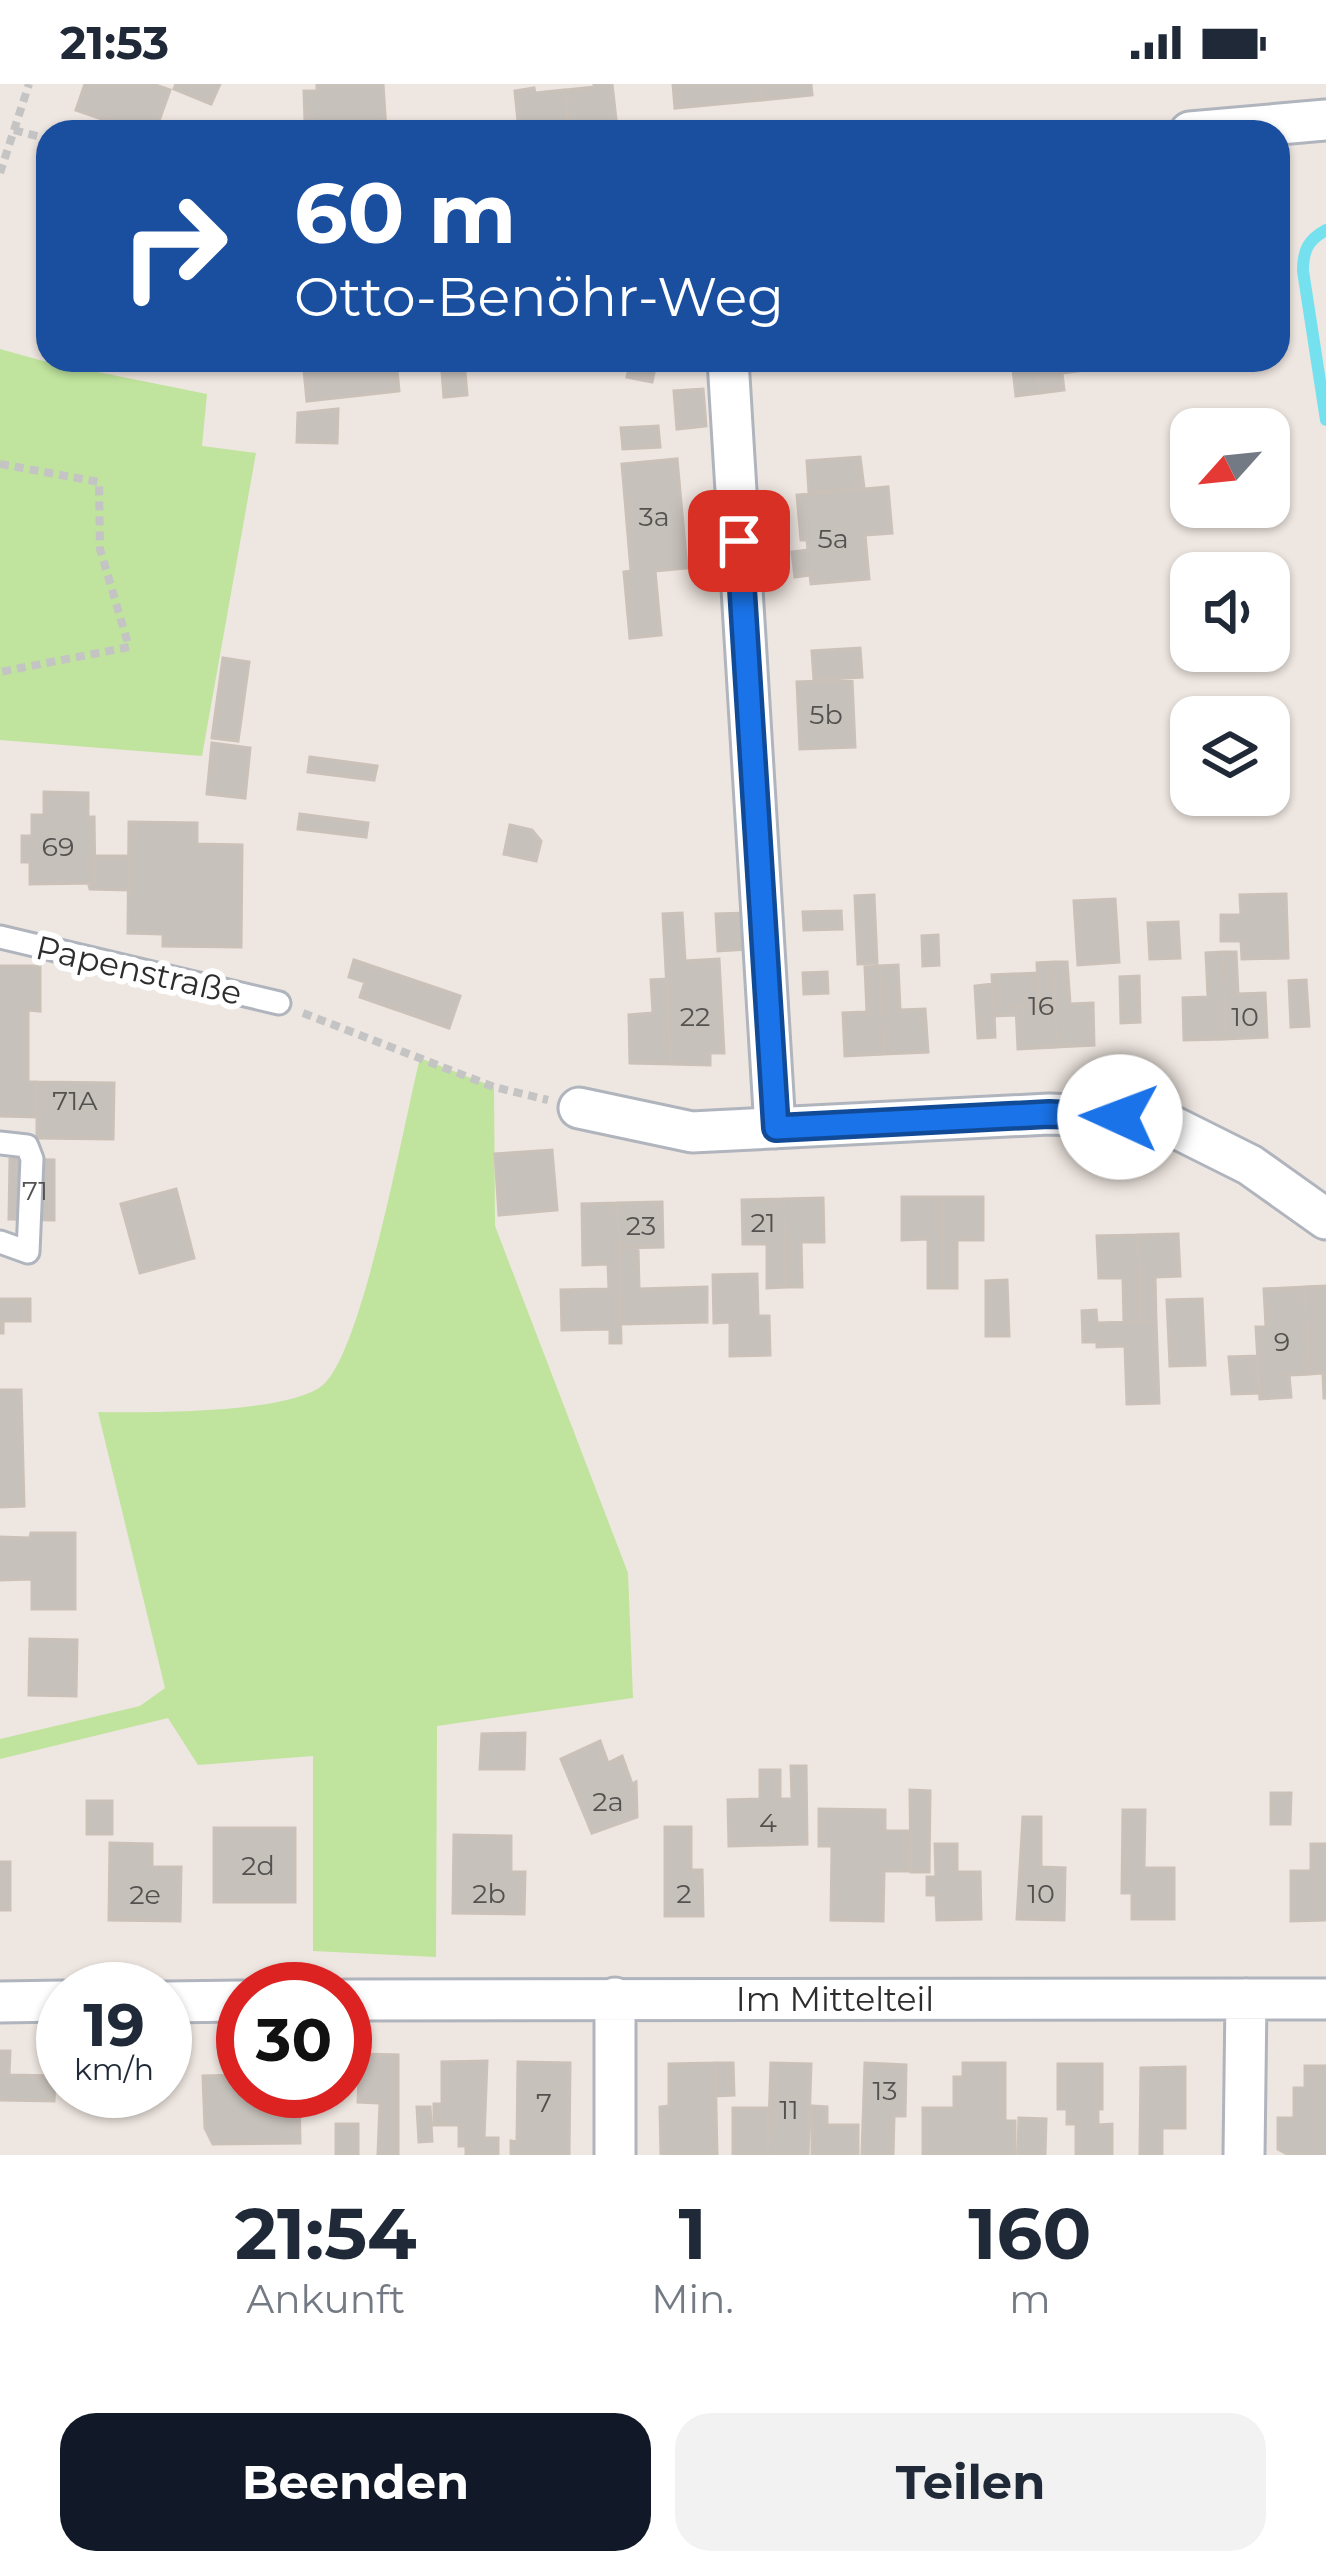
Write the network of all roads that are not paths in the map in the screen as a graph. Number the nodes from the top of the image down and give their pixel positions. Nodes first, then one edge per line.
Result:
1 (1326, 120) edge
2 (1290, 123) edge
3 (729, 372) edge
4 (0, 937) edge
5 (279, 1004) road end
6 (579, 1108) dead end
7 (776, 1128) junction
8 (0, 1143) edge
9 (1326, 1219) edge
10 (0, 1242) edge
11 (615, 1998) junction
12 (1246, 1999) junction
13 (1326, 1999) edge
14 (372, 2000) edge
15 (36, 2001) edge
16 (0, 2002) edge
17 (615, 2155) edge
18 (1244, 2155) edge

1 - 2 street
3 - 7 street
4 - 5 lane, Papenstraße
6 - 7 street
7 - 9 street
8 - 10 lane
11 - 12 street, Im Mittelteil
11 - 14 street, Im Mittelteil
11 - 17 street
12 - 13 street, Im Mittelteil
12 - 18 street
15 - 16 street

